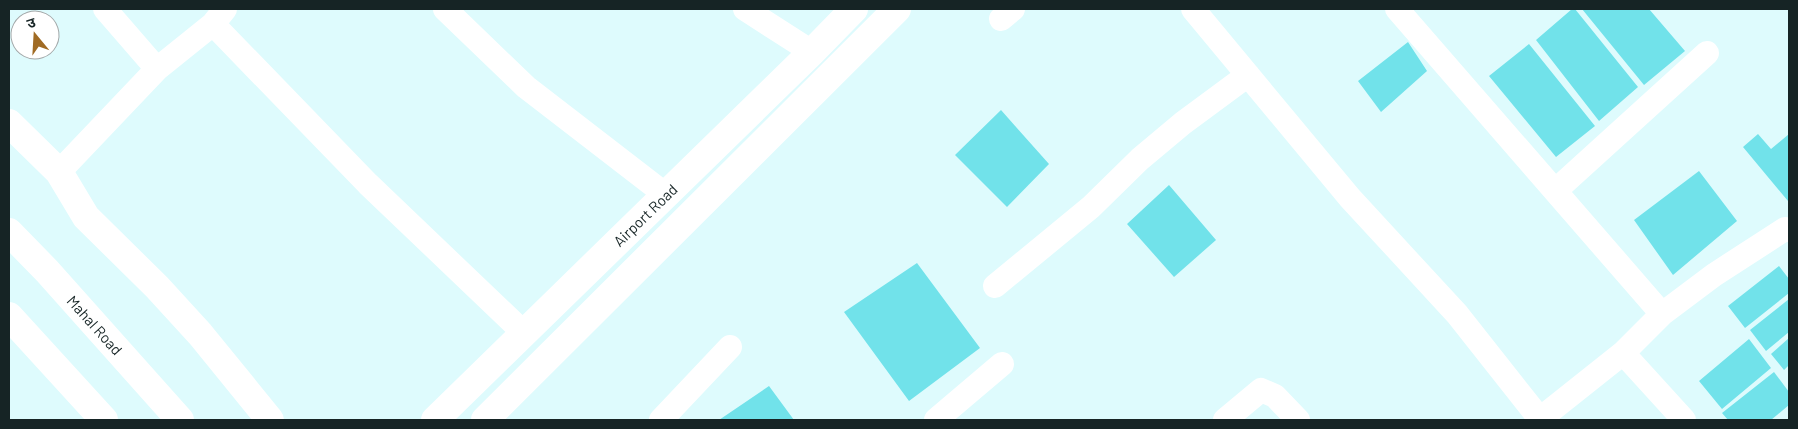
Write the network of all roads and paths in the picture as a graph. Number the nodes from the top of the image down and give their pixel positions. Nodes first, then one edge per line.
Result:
1 (105, 9) edge
2 (445, 9) edge
3 (745, 9) edge
4 (854, 9) edge
5 (897, 9) edge
6 (1193, 9) edge
7 (1396, 9) edge
8 (219, 16) edge
9 (812, 52) junction
10 (1707, 53) dead end
11 (157, 69) junction
12 (1248, 75) junction
13 (9, 123) edge
14 (59, 172) junction
15 (1555, 191) junction
16 (666, 195) junction
17 (1788, 228) edge
18 (9, 232) edge
19 (995, 286) dead end
20 (1662, 314) junction
21 (9, 316) edge
22 (524, 333) junction
23 (730, 347) dead end
24 (1623, 353) junction
25 (1002, 364) dead end
26 (1539, 419) edge
27 (104, 420) edge
28 (180, 420) edge
29 (270, 420) edge
30 (435, 420) edge
31 (485, 420) edge
32 (661, 420) edge
33 (936, 420) edge
34 (1225, 420) edge
35 (1298, 420) edge
36 (1684, 420) edge

1 - 11 street
2 - 16 street
3 - 9 street
4 - 9 street, Airport Road
5 - 31 street, Airport Road
6 - 12 street
7 - 15 street
8 - 11 street
8 - 22 street
9 - 16 street, Airport Road
10 - 15 street
11 - 14 street
12 - 19 street
12 - 26 street
13 - 14 street
14 - 29 street
15 - 20 street
16 - 22 street, Airport Road
17 - 20 street
18 - 28 street, Mahal Road
20 - 24 street
21 - 27 street
22 - 30 street, Airport Road
23 - 32 street
24 - 26 street
24 - 36 street
25 - 33 street
34 - 35 street

